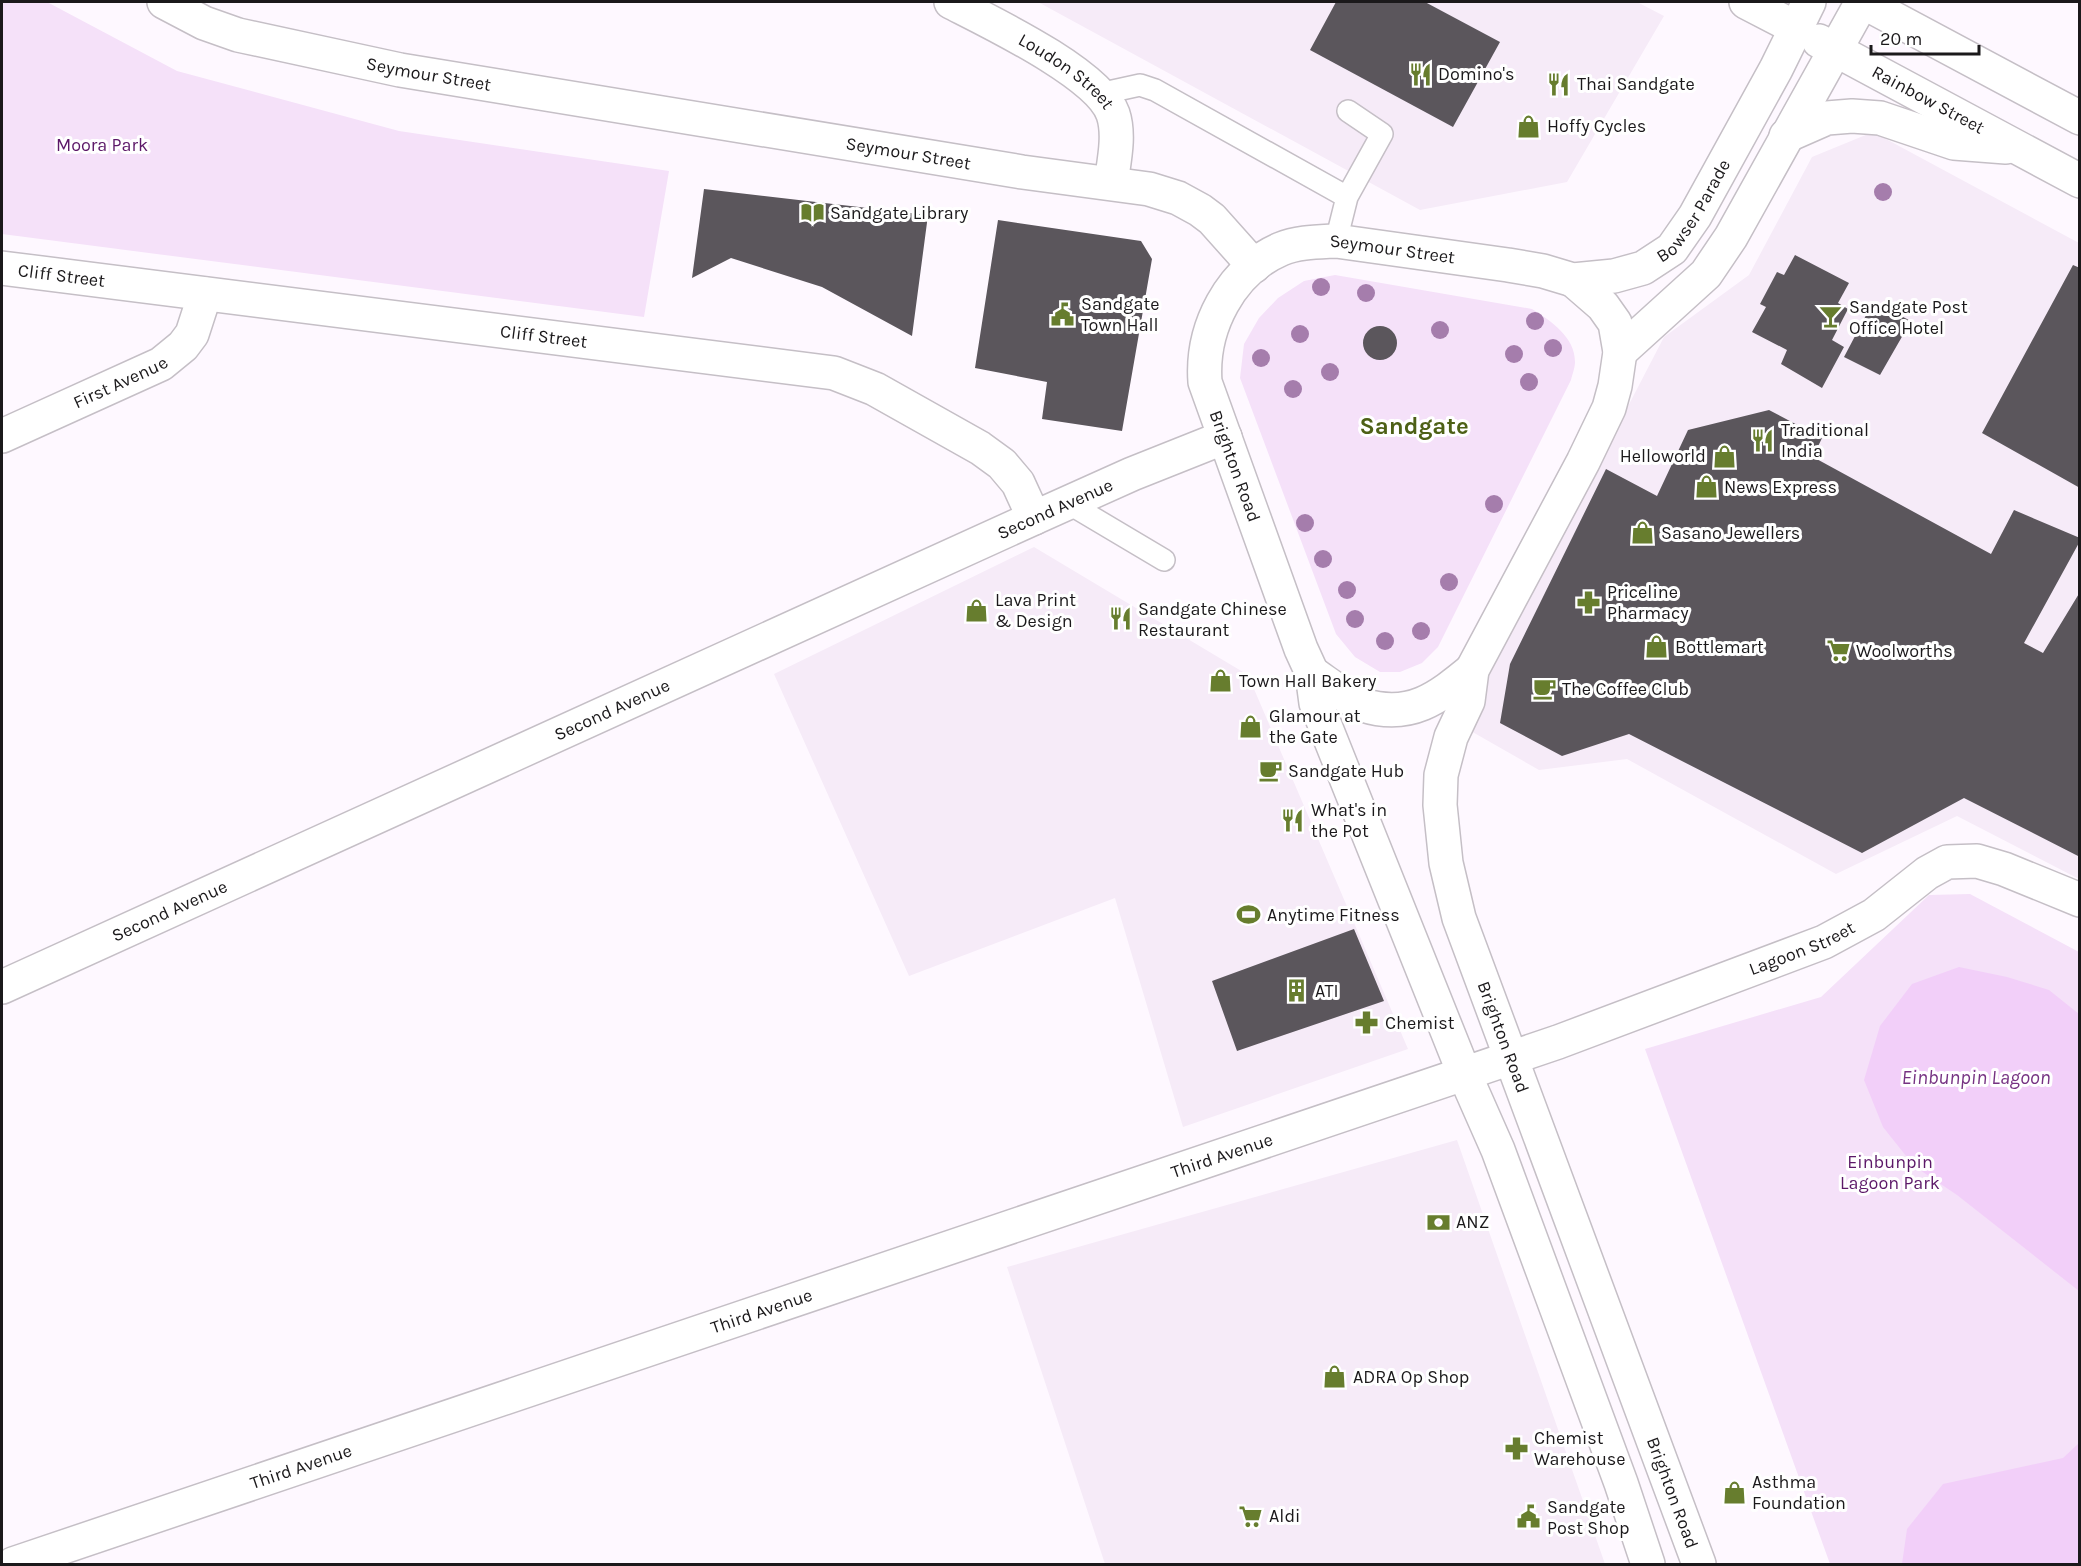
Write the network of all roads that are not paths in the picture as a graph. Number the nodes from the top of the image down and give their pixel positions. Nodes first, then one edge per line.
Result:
1 (164, 2) edge
2 (951, 2) edge
3 (1746, 2) edge
4 (1863, 2) edge
5 (1802, 15) edge
6 (1836, 51) junction
7 (1099, 94) junction
8 (1348, 111) dead end
9 (2079, 118) edge
10 (1786, 136) junction
11 (2022, 149) junction
12 (2079, 181) edge
13 (1111, 183) junction
14 (1347, 197) junction
15 (1336, 241) junction
16 (1254, 266) junction
17 (2, 268) edge
18 (1573, 280) junction
19 (205, 294) junction
20 (1620, 352) junction
21 (2, 436) edge
22 (1224, 437) junction
23 (1068, 503) junction
24 (1034, 518) junction
25 (1164, 560) dead end
26 (1472, 670) junction
27 (1312, 673) junction
28 (2079, 900) edge
29 (2, 987) edge
30 (1511, 1057) junction
31 (1464, 1073) junction
32 (13, 1564) edge
33 (1648, 1564) edge
34 (1699, 1564) edge

1 - 13 street, Seymour Street
2 - 7 street, Loudon Street
3 - 5 street, Rainbow Street
4 - 6 street
4 - 9 street
5 - 6 street, Rainbow Street
5 - 18 street, Bowser Parade
6 - 10 street
6 - 11 street, Rainbow Street
7 - 13 street, Loudon Street
7 - 14 lane
8 - 14 lane
10 - 11 street
10 - 20 street
11 - 12 street, Rainbow Street
13 - 16 street, Seymour Street
14 - 15 lane
15 - 16 street, Seymour Street
15 - 18 street, Seymour Street
16 - 22 street, Brighton Road
17 - 19 street, Cliff Street
18 - 20 street
19 - 21 street, First Avenue
19 - 24 street, Cliff Street
20 - 26 street
22 - 23 street, Second Avenue
22 - 27 street, Brighton Road
23 - 24 street, Second Avenue
23 - 25 lane
24 - 29 street, Second Avenue
26 - 27 street
26 - 30 street, Brighton Road
27 - 31 street, Brighton Road
28 - 30 street, Lagoon Street
30 - 31 street, Third Avenue
30 - 34 street, Brighton Road
31 - 32 street, Third Avenue
31 - 33 street, Brighton Road

